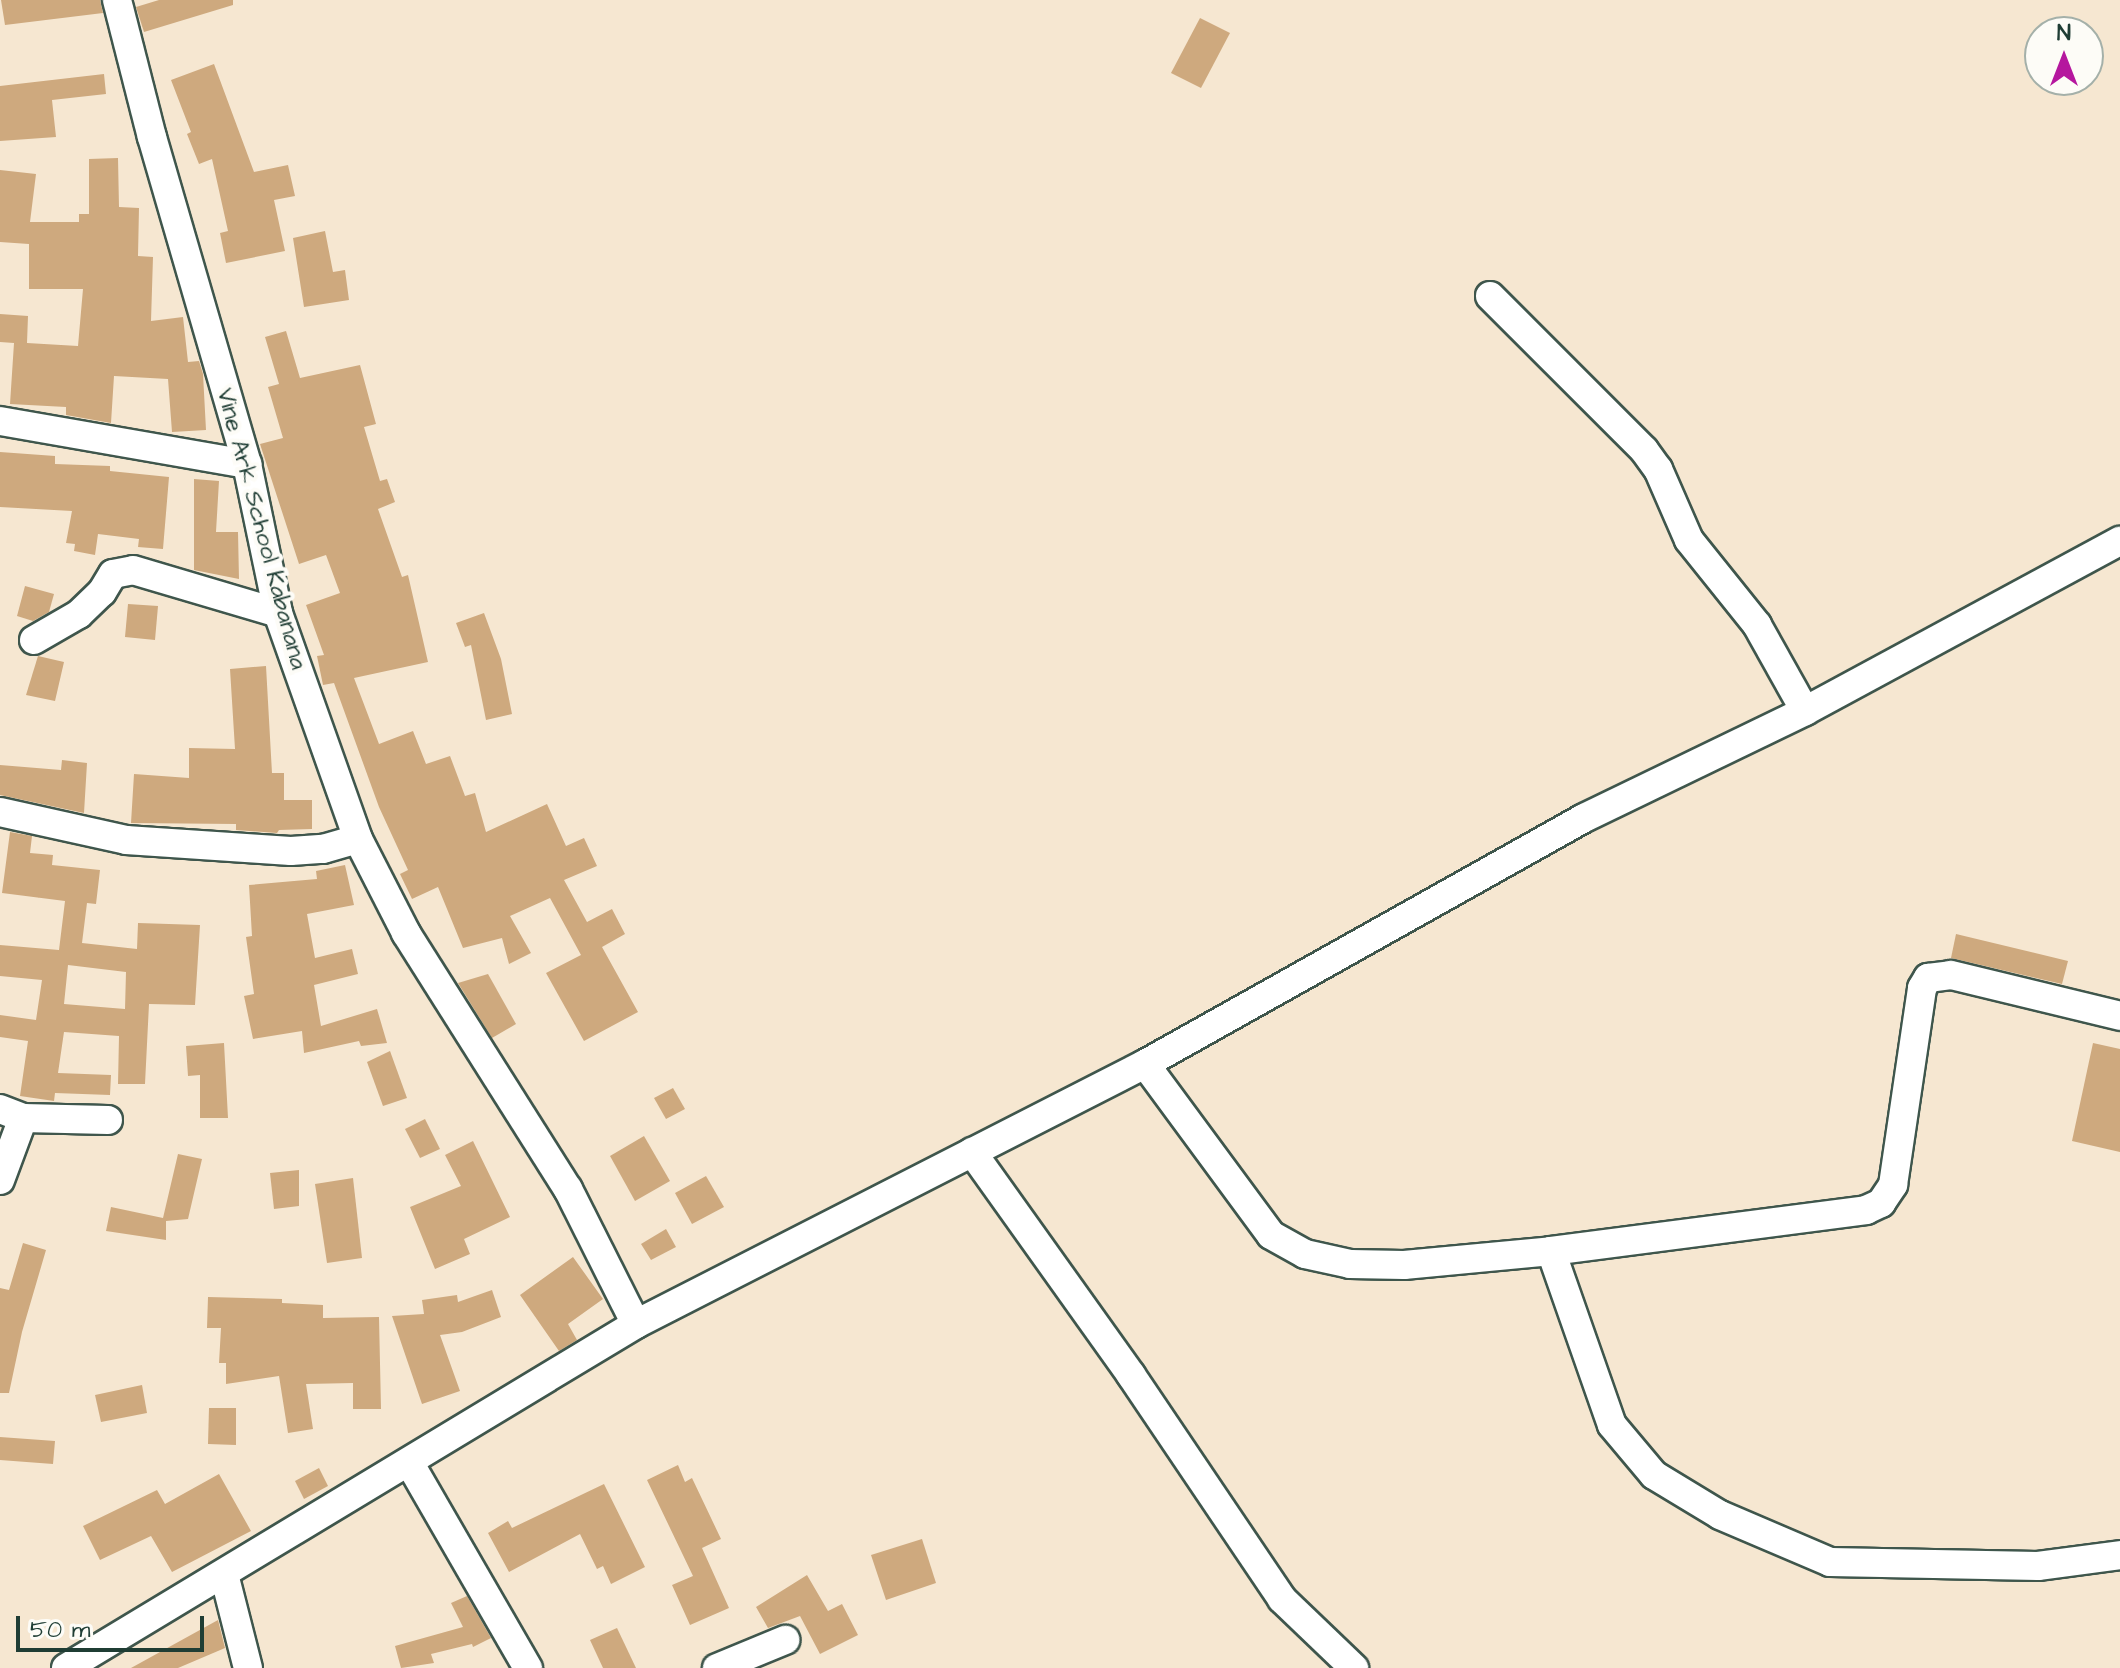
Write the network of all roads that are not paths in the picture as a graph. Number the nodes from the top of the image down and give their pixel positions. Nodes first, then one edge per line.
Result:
1 (117, 0) edge
2 (1490, 296) dead end
3 (0, 421) edge
4 (247, 464) junction
5 (2120, 541) edge
6 (278, 613) junction
7 (34, 640) dead end
8 (1805, 711) junction
9 (0, 812) edge
10 (358, 839) junction
11 (2120, 1016) edge
12 (1145, 1064) junction
13 (12, 1114) edge
14 (108, 1120) dead end
15 (972, 1152) junction
16 (0, 1180) edge
17 (1551, 1251) junction
18 (636, 1324) junction
19 (409, 1462) junction
20 (2120, 1555) edge
21 (224, 1574) junction
22 (785, 1640) dead end
23 (66, 1668) edge
24 (248, 1668) edge
25 (528, 1668) edge
26 (717, 1668) edge
27 (1354, 1668) edge

1 - 4 street, Vine Ark School Kabanana
2 - 8 street
3 - 4 street
4 - 6 street, Vine Ark School Kabanana
5 - 8 street
6 - 7 street
6 - 10 street, Vine Ark School Kabanana
8 - 12 street
9 - 10 street
10 - 18 street, Vine Ark School Kabanana
11 - 17 street
12 - 15 street
12 - 17 street
13 - 14 street
13 - 16 street
15 - 18 street
15 - 27 street
17 - 20 street
18 - 19 street
19 - 21 street
19 - 25 street
21 - 23 street
21 - 24 street
22 - 26 street

